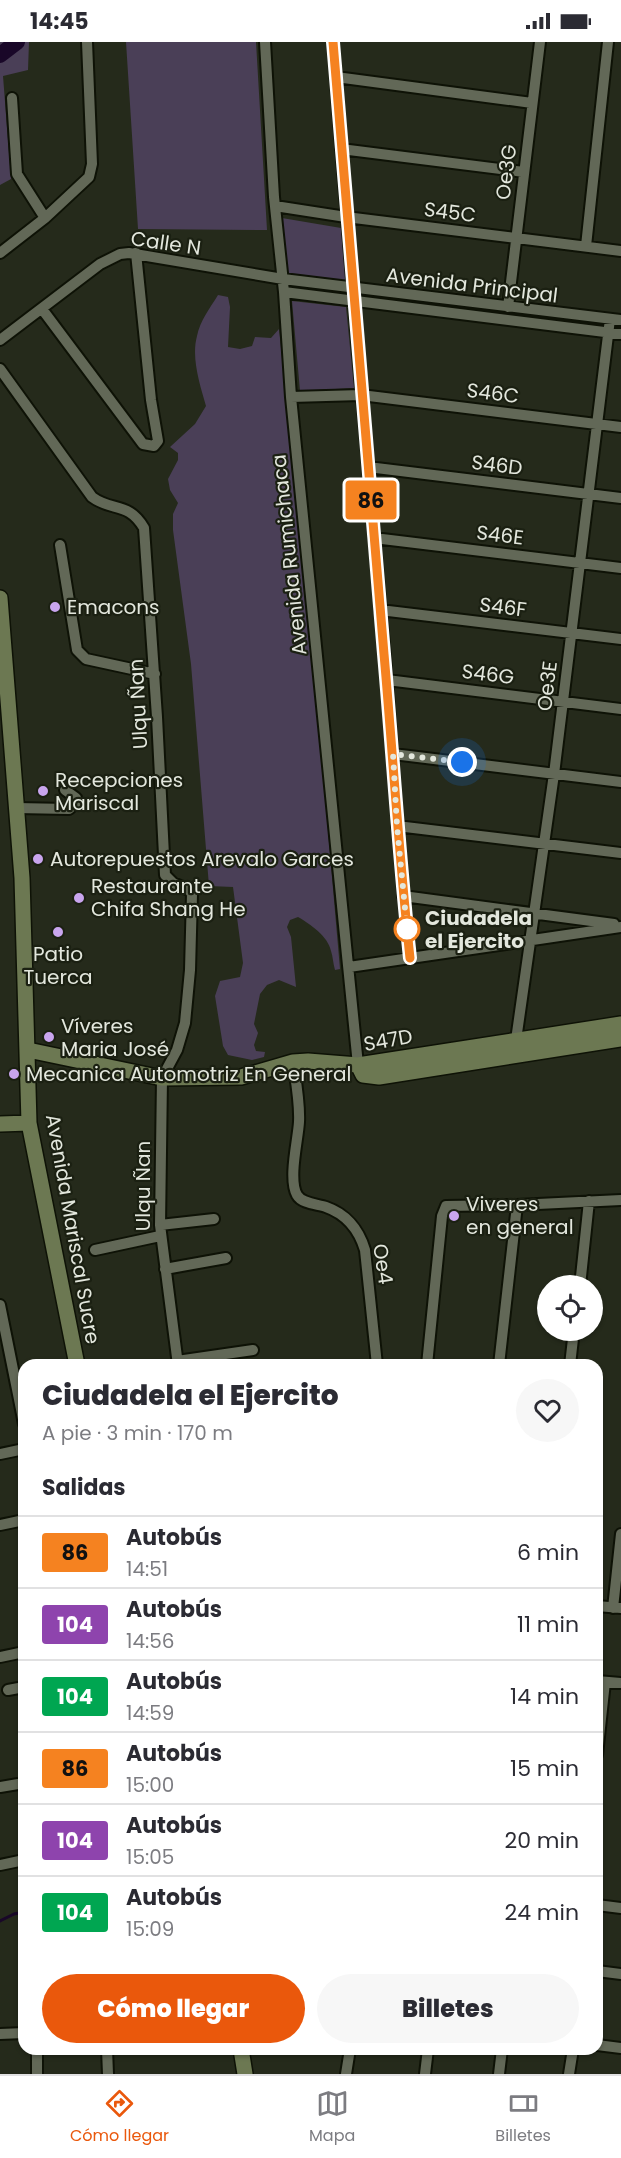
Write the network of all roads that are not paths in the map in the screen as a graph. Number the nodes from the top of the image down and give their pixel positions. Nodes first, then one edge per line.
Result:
1 (87, 42) edge
2 (265, 42) edge
3 (333, 42) edge
4 (540, 42) edge
5 (608, 42) edge
6 (336, 77) junction
7 (12, 98) dead end
8 (532, 102) junction
9 (341, 149) junction
10 (524, 171) junction
11 (275, 206) junction
12 (45, 218) junction
13 (346, 218) junction
14 (516, 238) junction
15 (586, 246) junction
16 (621, 251) edge
17 (0, 253) edge
18 (136, 254) junction
19 (283, 279) junction
20 (352, 288) junction
21 (284, 292) junction
22 (353, 301) junction
23 (508, 307) junction
24 (42, 309) junction
25 (616, 320) edge
26 (608, 333) junction
27 (621, 334) edge
28 (0, 340) edge
29 (0, 369) edge
30 (361, 395) junction
31 (291, 397) junction
32 (597, 424) junction
33 (621, 428) edge
34 (368, 467) junction
35 (588, 494) junction
36 (621, 498) edge
37 (374, 538) junction
38 (60, 545) dead end
39 (580, 563) junction
40 (621, 568) edge
41 (0, 598) edge
42 (381, 610) junction
43 (572, 633) junction
44 (621, 639) edge
45 (155, 674) junction
46 (387, 680) junction
47 (563, 702) junction
48 (621, 709) edge
49 (393, 754) junction
50 (554, 774) junction
51 (621, 782) edge
52 (65, 790) dead end
53 (16, 808) junction
54 (397, 826) junction
55 (544, 844) junction
56 (621, 853) edge
57 (403, 896) junction
58 (535, 913) junction
59 (621, 926) edge
60 (531, 940) junction
61 (410, 958) junction
62 (349, 967) junction
63 (621, 1024) edge
64 (621, 1039) edge
65 (516, 1040) junction
66 (28, 1050) junction
67 (514, 1056) junction
68 (293, 1062) junction
69 (358, 1065) junction
70 (162, 1078) junction
71 (29, 1123) junction
72 (0, 1125) edge
73 (621, 1200) edge
74 (589, 1201) junction
75 (517, 1206) junction
76 (214, 1219) dead end
77 (160, 1230) junction
78 (95, 1250) dead end
79 (226, 1258) dead end
80 (165, 1269) junction
81 (581, 1275) edge
82 (0, 1305) edge
83 (573, 1341) edge
84 (253, 1350) dead end
85 (76, 1359) edge
86 (177, 1359) edge
87 (201, 1359) edge
88 (376, 1359) edge
89 (428, 1359) edge
90 (500, 1359) edge
91 (571, 1359) edge
92 (18, 1395) edge
93 (18, 1450) edge
94 (0, 1454) edge
95 (18, 1521) edge
96 (0, 1525) edge
97 (621, 1534) edge
98 (617, 1608) edge
99 (18, 1653) edge
100 (0, 1657) edge
101 (603, 1681) edge
102 (621, 1683) edge
103 (18, 1688) edge
104 (8, 1690) dead end
105 (18, 1784) edge
106 (0, 1787) edge
107 (18, 1861) edge
108 (0, 1865) edge
109 (603, 1906) edge
110 (621, 1908) edge
111 (603, 1972) edge
112 (621, 1974) edge
113 (18, 2033) edge
114 (0, 2034) edge
115 (603, 2046) edge
116 (621, 2048) edge
117 (37, 2055) edge
118 (107, 2055) edge
119 (242, 2055) edge
120 (349, 2055) edge
121 (427, 2055) edge
122 (501, 2055) edge
123 (572, 2055) edge
124 (37, 2074) edge
125 (108, 2074) edge
126 (245, 2074) edge
127 (346, 2074) edge
128 (425, 2074) edge
129 (499, 2074) edge
130 (569, 2074) edge

1 - 12 street
2 - 11 street, Avenida Rumichaca
3 - 6 street
4 - 8 street, Oe3G
5 - 15 street
6 - 8 street
6 - 9 street
7 - 12 street
8 - 10 street, Oe3G
9 - 10 street
9 - 13 street
10 - 14 street, Oe3G
11 - 13 street, S45C
11 - 19 street, Avenida Rumichaca
12 - 17 street
13 - 14 street, S45C
13 - 20 street
14 - 15 street, S45C
14 - 23 street, Oe3G
15 - 16 street, S45C
18 - 19 street, Calle N
18 - 24 street, Calle N
18 - 24 street
19 - 20 street, Avenida Principal
19 - 21 street, Avenida Rumichaca
20 - 22 street
20 - 23 street, Avenida Principal
21 - 22 street, Avenida Principal
21 - 31 street, Avenida Rumichaca
22 - 26 street, Avenida Principal
22 - 30 street
23 - 25 street, Avenida Principal
24 - 28 street, Calle N
25 - 26 street, Oe3E
26 - 27 street, Avenida Principal
26 - 32 street, Oe3E
29 - 45 street, Ulqu Ñan
30 - 31 street, S46C
30 - 32 street, S46C
30 - 34 street
31 - 62 street, Avenida Rumichaca
32 - 33 street, S46C
32 - 35 street, Oe3E
34 - 35 street, S46D
34 - 37 street
35 - 36 street, S46D
35 - 39 street, Oe3E
37 - 39 street, S46E
37 - 42 street
38 - 45 street
39 - 40 street, S46E
39 - 43 street, Oe3E
41 - 53 street, Avenida Mariscal Sucre
42 - 43 street, S46F
42 - 46 street
43 - 44 street, S46F
43 - 47 street, Oe3E
45 - 70 street, Ulqu Ñan
46 - 47 street, S46G
46 - 49 street
47 - 48 street, S46G
47 - 50 street, Oe3E
49 - 50 street
49 - 54 street
50 - 51 street
50 - 55 street, Oe3E
52 - 53 street
53 - 66 street, Avenida Mariscal Sucre
54 - 55 street
54 - 57 street
55 - 56 street
55 - 58 street, Oe3E
57 - 58 street
57 - 61 street
58 - 59 street
58 - 60 street, Oe3E
59 - 60 street
60 - 61 street
60 - 65 street, Oe3E
61 - 62 street
62 - 69 street, Avenida Rumichaca
63 - 65 street, S47D
64 - 67 street, S47D
65 - 67 street, Oe3E
65 - 69 street, S47D
66 - 70 street
66 - 71 street, Avenida Mariscal Sucre
67 - 69 street, S47D
68 - 69 street
68 - 70 street
68 - 88 street, Oe4
70 - 77 street, Ulqu Ñan
71 - 72 street
71 - 85 street, Avenida Mariscal Sucre
73 - 74 street
74 - 75 street
74 - 81 street
75 - 89 street
75 - 90 street
76 - 77 street
77 - 78 street
77 - 80 street, Ulqu Ñan
79 - 80 street
80 - 86 street, Ulqu Ñan
82 - 92 street
83 - 91 street
84 - 87 street
93 - 94 street
95 - 96 street
97 - 98 street
99 - 100 street
101 - 102 street
103 - 104 street
105 - 106 street
107 - 108 street
109 - 110 street
111 - 112 street
113 - 114 street
115 - 116 street
117 - 124 street
118 - 125 street
119 - 126 street
120 - 127 street
121 - 128 street
122 - 129 street
123 - 130 street

